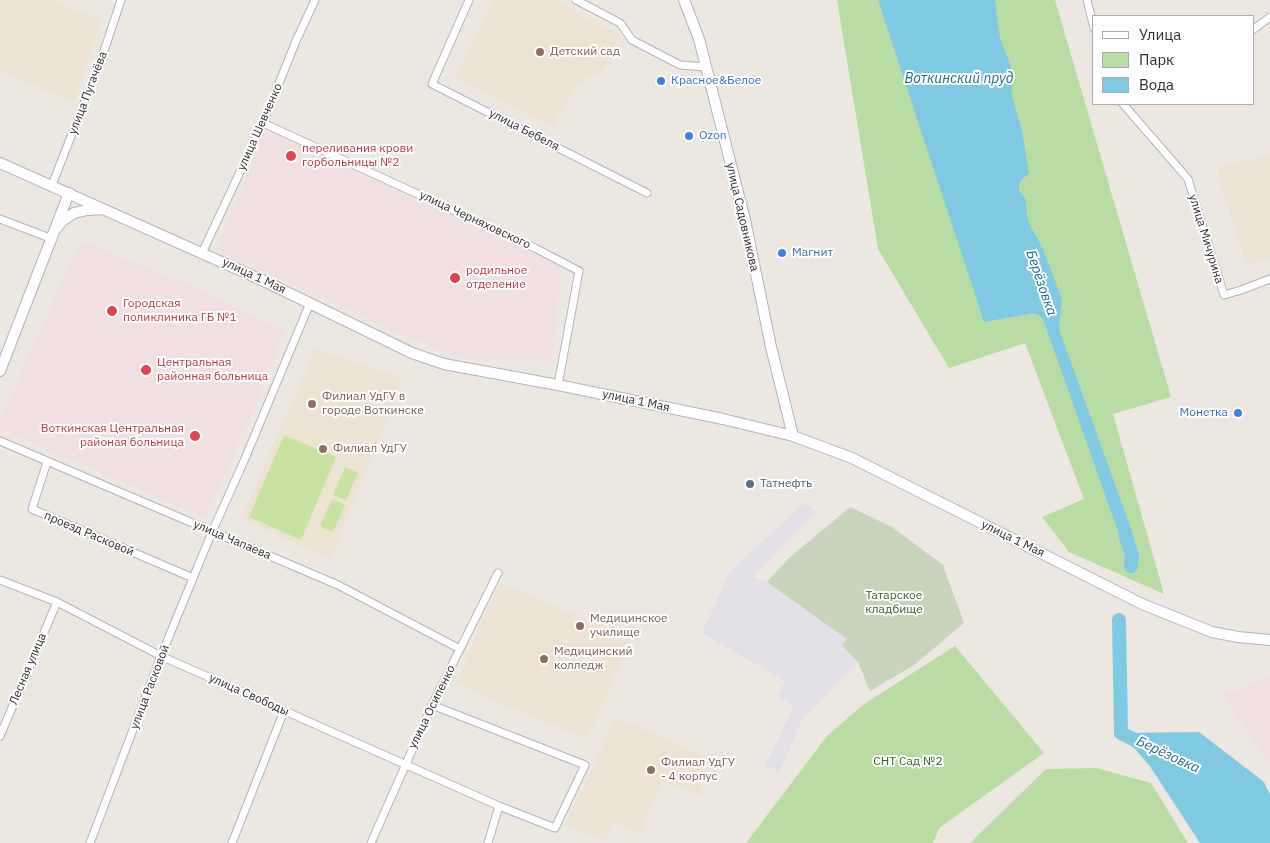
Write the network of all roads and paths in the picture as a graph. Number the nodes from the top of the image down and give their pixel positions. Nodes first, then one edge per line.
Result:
1 (121, 0) edge
2 (314, 0) edge
3 (469, 0) edge
4 (576, 0) edge
5 (684, 0) edge
6 (1087, 0) edge
7 (1270, 18) edge
8 (1092, 20) edge
9 (1255, 28) edge
10 (706, 67) junction
11 (1124, 105) edge
12 (264, 123) junction
13 (0, 162) edge
14 (52, 185) junction
15 (69, 193) junction
16 (647, 193) dead end
17 (105, 209) junction
18 (0, 219) edge
19 (51, 236) junction
20 (202, 253) junction
21 (1270, 279) edge
22 (310, 303) junction
23 (0, 370) edge
24 (558, 385) junction
25 (793, 436) junction
26 (0, 441) edge
27 (47, 462) junction
28 (212, 532) junction
29 (498, 573) dead end
30 (193, 578) junction
31 (0, 580) edge
32 (57, 602) junction
33 (1270, 640) edge
34 (460, 648) junction
35 (161, 656) junction
36 (432, 705) junction
37 (284, 710) junction
38 (0, 736) edge
39 (405, 764) junction
40 (499, 806) junction
41 (90, 843) edge
42 (232, 843) edge
43 (371, 843) edge
44 (488, 843) edge

1 - 14 street, улица Пугачёва
2 - 12 street, улица Шевченко
3 - 16 street, улица Бебеля
4 - 10 street
5 - 10 main road, улица Садовникова
6 - 8 street
7 - 9 street
10 - 25 main road, улица Садовникова
11 - 21 street, улица Мичурина
12 - 20 street, улица Шевченко
12 - 24 street, улица Черняховского
13 - 14 main road, улица 1 Мая
14 - 15 main road, улица 1 Мая
15 - 17 main road, улица 1 Мая
15 - 19 main road
17 - 19 main road
17 - 20 main road, улица 1 Мая
18 - 19 street
19 - 23 main road
20 - 22 main road, улица 1 Мая
22 - 24 main road, улица 1 Мая
22 - 28 street, улица Расковой
24 - 25 main road, улица 1 Мая
25 - 33 main road, улица 1 Мая
26 - 27 street, улица Чапаева
27 - 28 street, улица Чапаева
27 - 30 street, проезд Расковой
28 - 30 street, улица Расковой
28 - 34 street, улица Чапаева
29 - 34 street, улица Осипенко
30 - 35 street, улица Расковой
31 - 32 street, улица Свободы
32 - 35 street, улица Свободы
32 - 38 street, Лесная улица
34 - 36 street, улица Осипенко
35 - 37 street, улица Свободы
35 - 41 street, улица Расковой
36 - 39 street, улица Осипенко
36 - 40 street, улица Свободы
37 - 39 street, улица Свободы
37 - 42 street
39 - 40 street, улица Свободы
39 - 43 street, улица Осипенко
40 - 44 street

